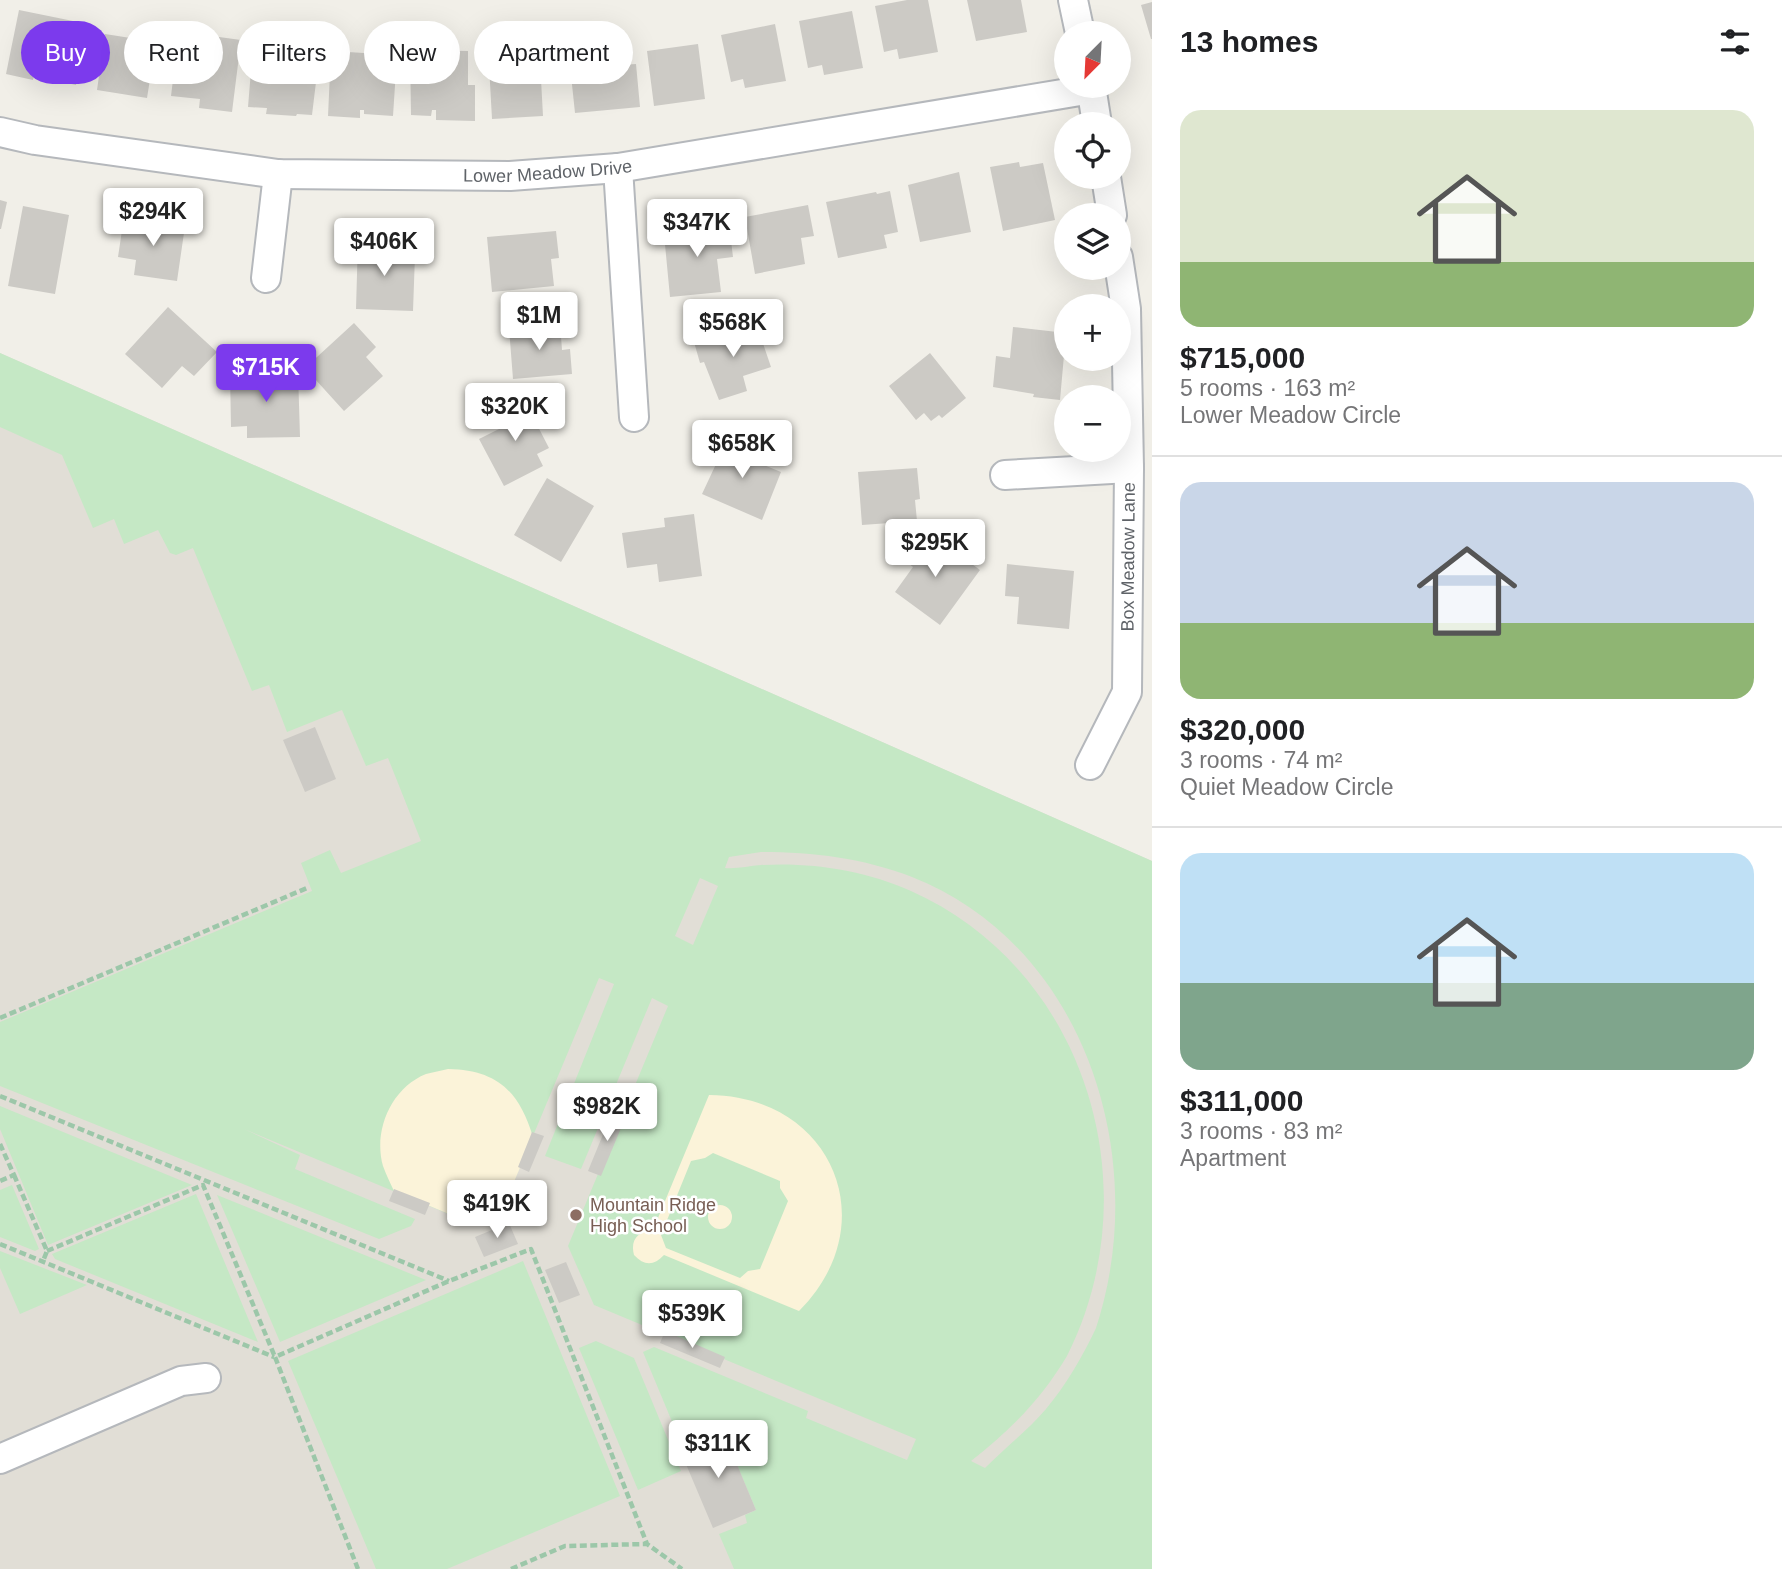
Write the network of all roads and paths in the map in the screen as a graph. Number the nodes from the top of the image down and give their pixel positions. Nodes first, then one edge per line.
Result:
1 (1073, 0) edge
2 (1077, 21) edge
3 (1054, 93) edge
4 (0, 132) edge
5 (618, 168) junction
6 (278, 174) junction
7 (266, 278) dead end
8 (1122, 280) edge
9 (634, 417) dead end
10 (1129, 468) junction
11 (1005, 474) dead end
12 (1090, 765) dead end
13 (307, 888) dead end
14 (0, 1018) edge
15 (0, 1096) edge
16 (0, 1144) edge
17 (14, 1175) junction
18 (0, 1181) edge
19 (204, 1183) junction
20 (0, 1244) edge
21 (47, 1251) junction
22 (43, 1261) junction
23 (449, 1281) junction
24 (275, 1357) junction
25 (206, 1378) dead end
26 (0, 1459) edge
27 (647, 1545) junction
28 (359, 1569) edge
29 (510, 1569) edge
30 (682, 1569) edge

1 - 2 street
3 - 5 street, Lower Meadow Drive
4 - 6 street, Lower Meadow Drive
5 - 6 street, Lower Meadow Drive
5 - 9 street
6 - 7 street
8 - 10 street, Box Meadow Lane
10 - 11 street
10 - 12 street, Box Meadow Lane
13 - 14 path
15 - 19 path
16 - 17 path
17 - 18 path
17 - 21 path
19 - 21 path
19 - 23 path
19 - 24 path
20 - 22 path
21 - 22 path
22 - 24 path
23 - 24 path
23 - 27 path
24 - 28 path
25 - 26 street
27 - 29 path
27 - 30 path

